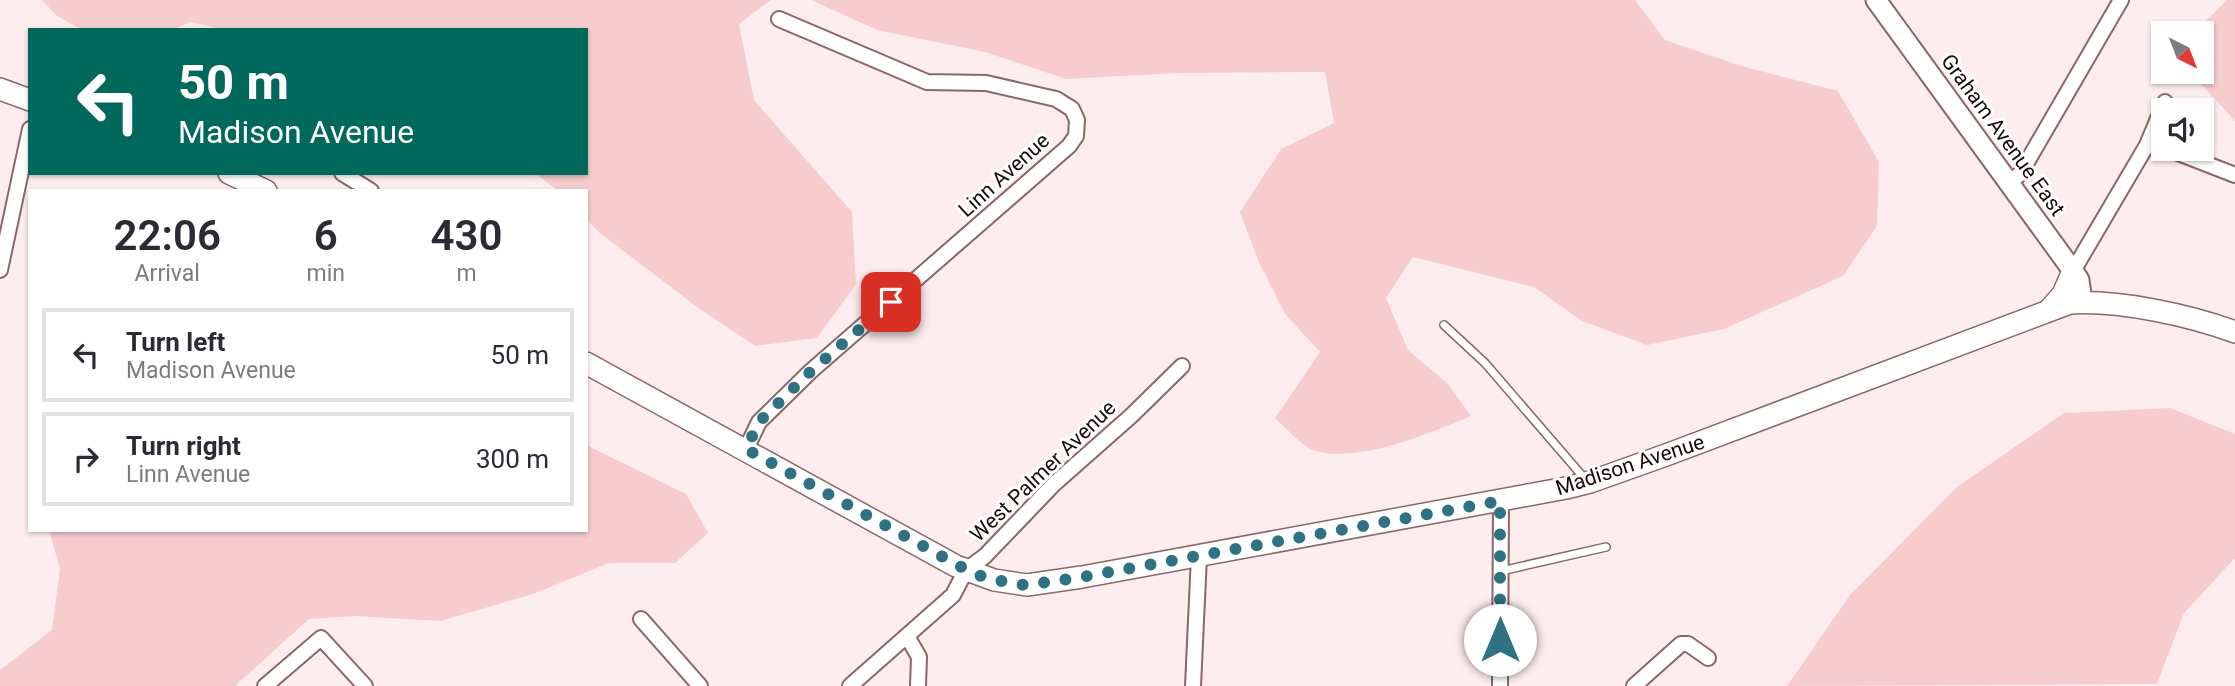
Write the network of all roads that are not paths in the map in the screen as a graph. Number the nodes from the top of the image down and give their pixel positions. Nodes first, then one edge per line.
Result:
1 (1876, 0) edge
2 (2121, 0) edge
3 (779, 19) dead end
4 (0, 89) edge
5 (28, 99) edge
6 (2151, 135) edge
7 (28, 138) edge
8 (2147, 145) junction
9 (2151, 146) edge
10 (2199, 161) edge
11 (233, 175) edge
12 (345, 175) edge
13 (2235, 175) edge
14 (2010, 182) junction
15 (262, 189) edge
16 (368, 189) edge
17 (0, 270) edge
18 (2073, 271) junction
19 (2082, 302) junction
20 (2050, 309) junction
21 (1444, 325) dead end
22 (2235, 332) edge
23 (588, 364) edge
24 (1182, 366) dead end
25 (746, 449) junction
26 (1588, 483) junction
27 (1500, 501) junction
28 (1606, 547) dead end
29 (1199, 556) junction
30 (966, 570) junction
31 (1500, 571) junction
32 (641, 619) dead end
33 (907, 636) junction
34 (1708, 658) dead end
35 (265, 686) edge
36 (365, 686) edge
37 (700, 686) edge
38 (850, 686) edge
39 (918, 686) edge
40 (1193, 686) edge
41 (1500, 686) edge
42 (1634, 686) edge

1 - 14 street, Graham Avenue East
2 - 14 street
3 - 25 street, Linn Avenue
4 - 5 main road
6 - 8 street
7 - 17 street
8 - 9 street
8 - 18 street
10 - 13 street
11 - 15 main road
12 - 16 street
14 - 18 street, Graham Avenue East
18 - 19 street, Graham Avenue East
18 - 20 main road
19 - 20 main road, Madison Avenue
19 - 22 main road, Madison Avenue
20 - 26 main road, Madison Avenue
21 - 26 lane
23 - 25 main road, Madison Avenue
24 - 30 street, West Palmer Avenue
25 - 30 main road, Madison Avenue
26 - 27 main road, Madison Avenue
27 - 29 main road, Madison Avenue
27 - 31 street
28 - 31 lane
29 - 30 main road, Madison Avenue
29 - 40 street
30 - 33 street, West Palmer Avenue
31 - 41 street
32 - 37 street
33 - 38 street, West Palmer Avenue
33 - 39 street
34 - 42 street
35 - 36 street

